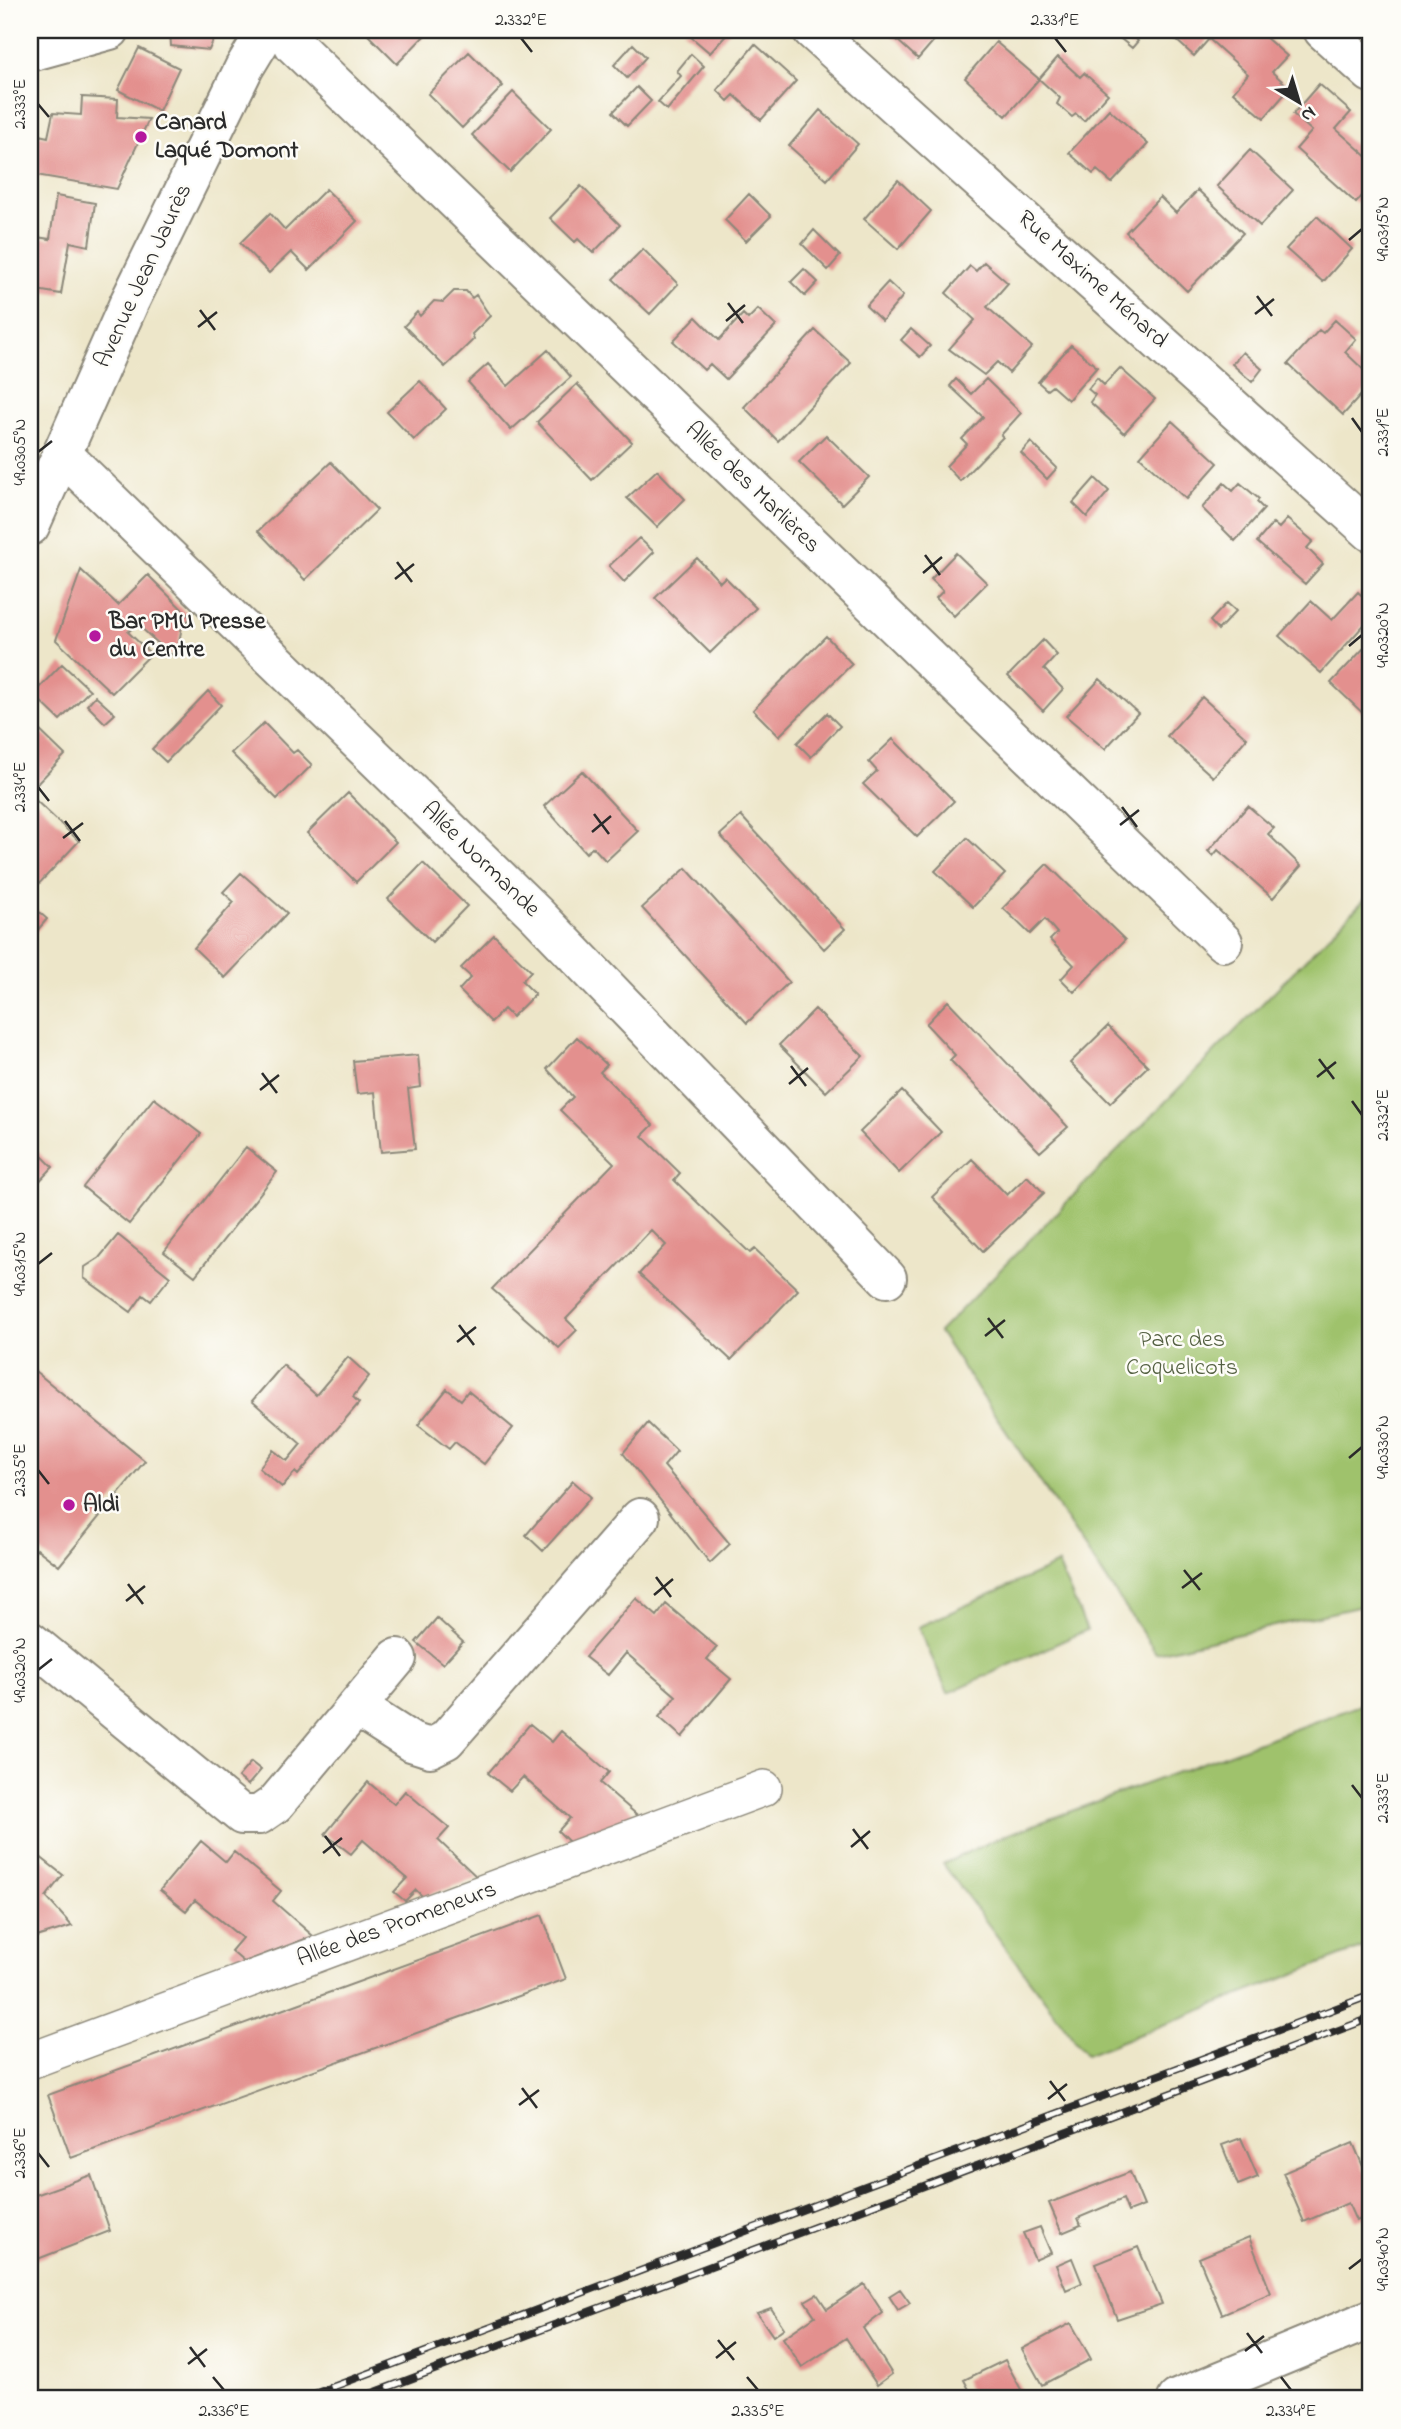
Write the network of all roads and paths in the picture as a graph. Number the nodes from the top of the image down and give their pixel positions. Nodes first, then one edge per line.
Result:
1 (110, 30) edge
2 (267, 30) edge
3 (286, 30) edge
4 (812, 30) edge
5 (1323, 30) edge
6 (30, 52) edge
7 (1371, 73) edge
8 (62, 454) junction
9 (30, 526) edge
10 (1371, 532) edge
11 (1223, 942) dead end
12 (887, 1278) dead end
13 (640, 1518) dead end
14 (30, 1642) edge
15 (397, 1658) dead end
16 (358, 1708) junction
17 (764, 1788) dead end
18 (30, 2061) edge
19 (1371, 2319) edge
20 (1177, 2399) edge

1 - 6 street
2 - 8 street, Avenue Jean Jaurès
3 - 11 street, Allée des Marlières
4 - 10 street, Rue Maxime Ménard
5 - 7 street
8 - 9 street, Avenue Jean Jaurès
8 - 12 street, Allée Normande
13 - 16 street
14 - 16 street
15 - 16 street
17 - 18 street, Allée des Promeneurs
19 - 20 street

